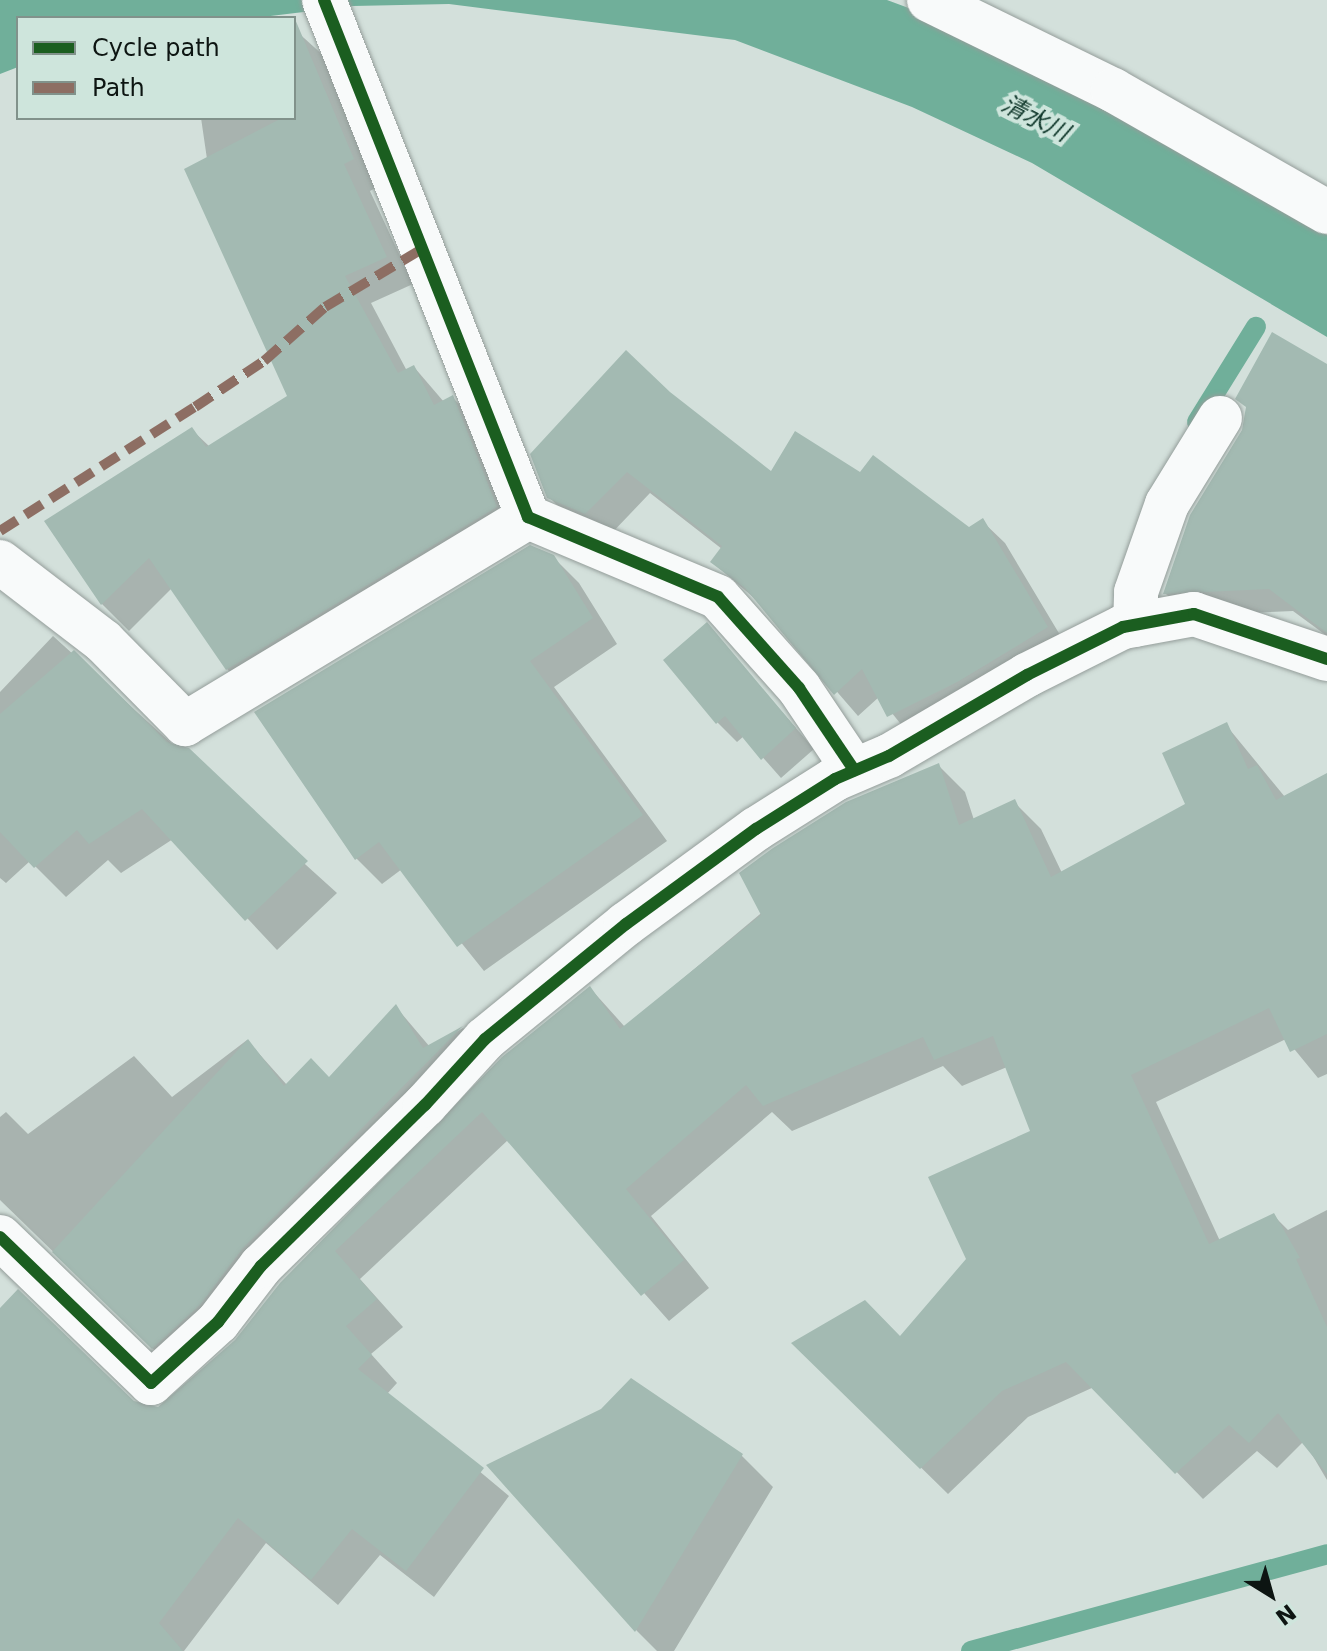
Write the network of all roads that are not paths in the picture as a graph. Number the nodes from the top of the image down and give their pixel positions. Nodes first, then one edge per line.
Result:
1 (324, 0) edge
2 (929, 0) edge
3 (1327, 212) edge
4 (1220, 418) dead end
5 (528, 517) junction
6 (0, 562) edge
7 (1135, 625) junction
8 (1327, 659) edge
9 (854, 770) junction
10 (0, 1237) edge

1 - 5 street
2 - 3 street
4 - 7 street
5 - 6 street
5 - 9 street
7 - 8 street
7 - 9 street
9 - 10 street

